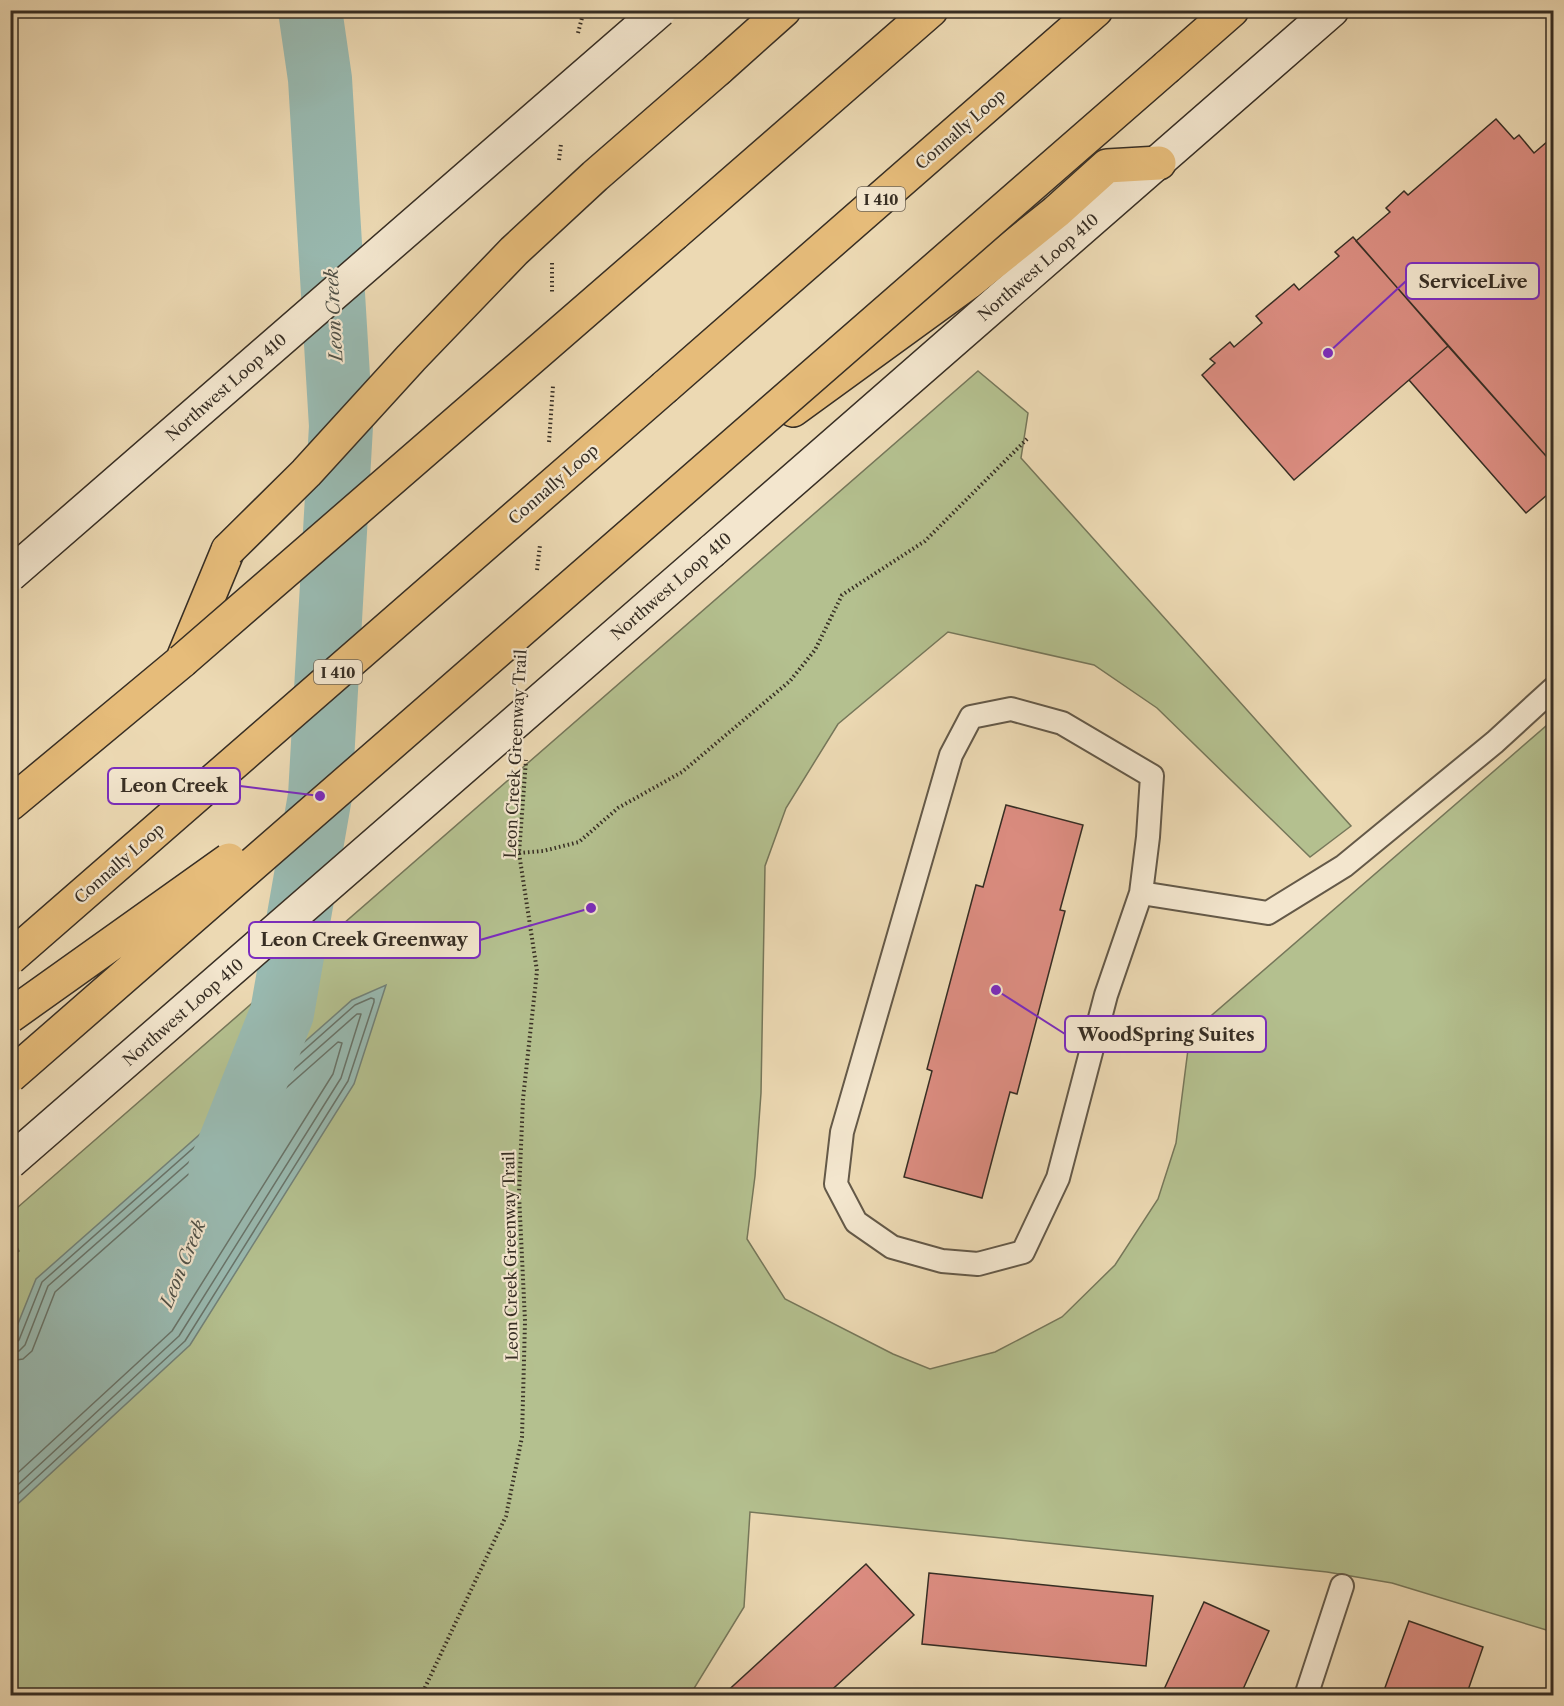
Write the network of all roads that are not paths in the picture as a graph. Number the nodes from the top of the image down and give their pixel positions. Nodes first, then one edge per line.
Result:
1 (660, 10) edge
2 (784, 10) edge
3 (931, 10) edge
4 (1096, 10) edge
5 (1232, 10) edge
6 (1332, 10) edge
7 (1159, 162) junction
8 (10, 575) edge
9 (182, 661) junction
10 (1554, 688) edge
11 (10, 804) edge
12 (1141, 893) junction
13 (10, 958) edge
14 (10, 1016) edge
15 (10, 1076) edge
16 (10, 1162) edge
17 (1342, 1586) dead end
18 (1306, 1695) edge

1 - 8 main road, Northwest Loop 410, bridge
2 - 9 highway, bridge
3 - 9 highway, bridge
4 - 13 highway, Connally Loop / I 410, bridge
5 - 15 highway, bridge
6 - 7 main road, Northwest Loop 410
7 - 14 highway, bridge
7 - 16 main road, Northwest Loop 410, bridge
9 - 11 highway
10 - 12 lane
12 - 12 lane
17 - 18 lane

